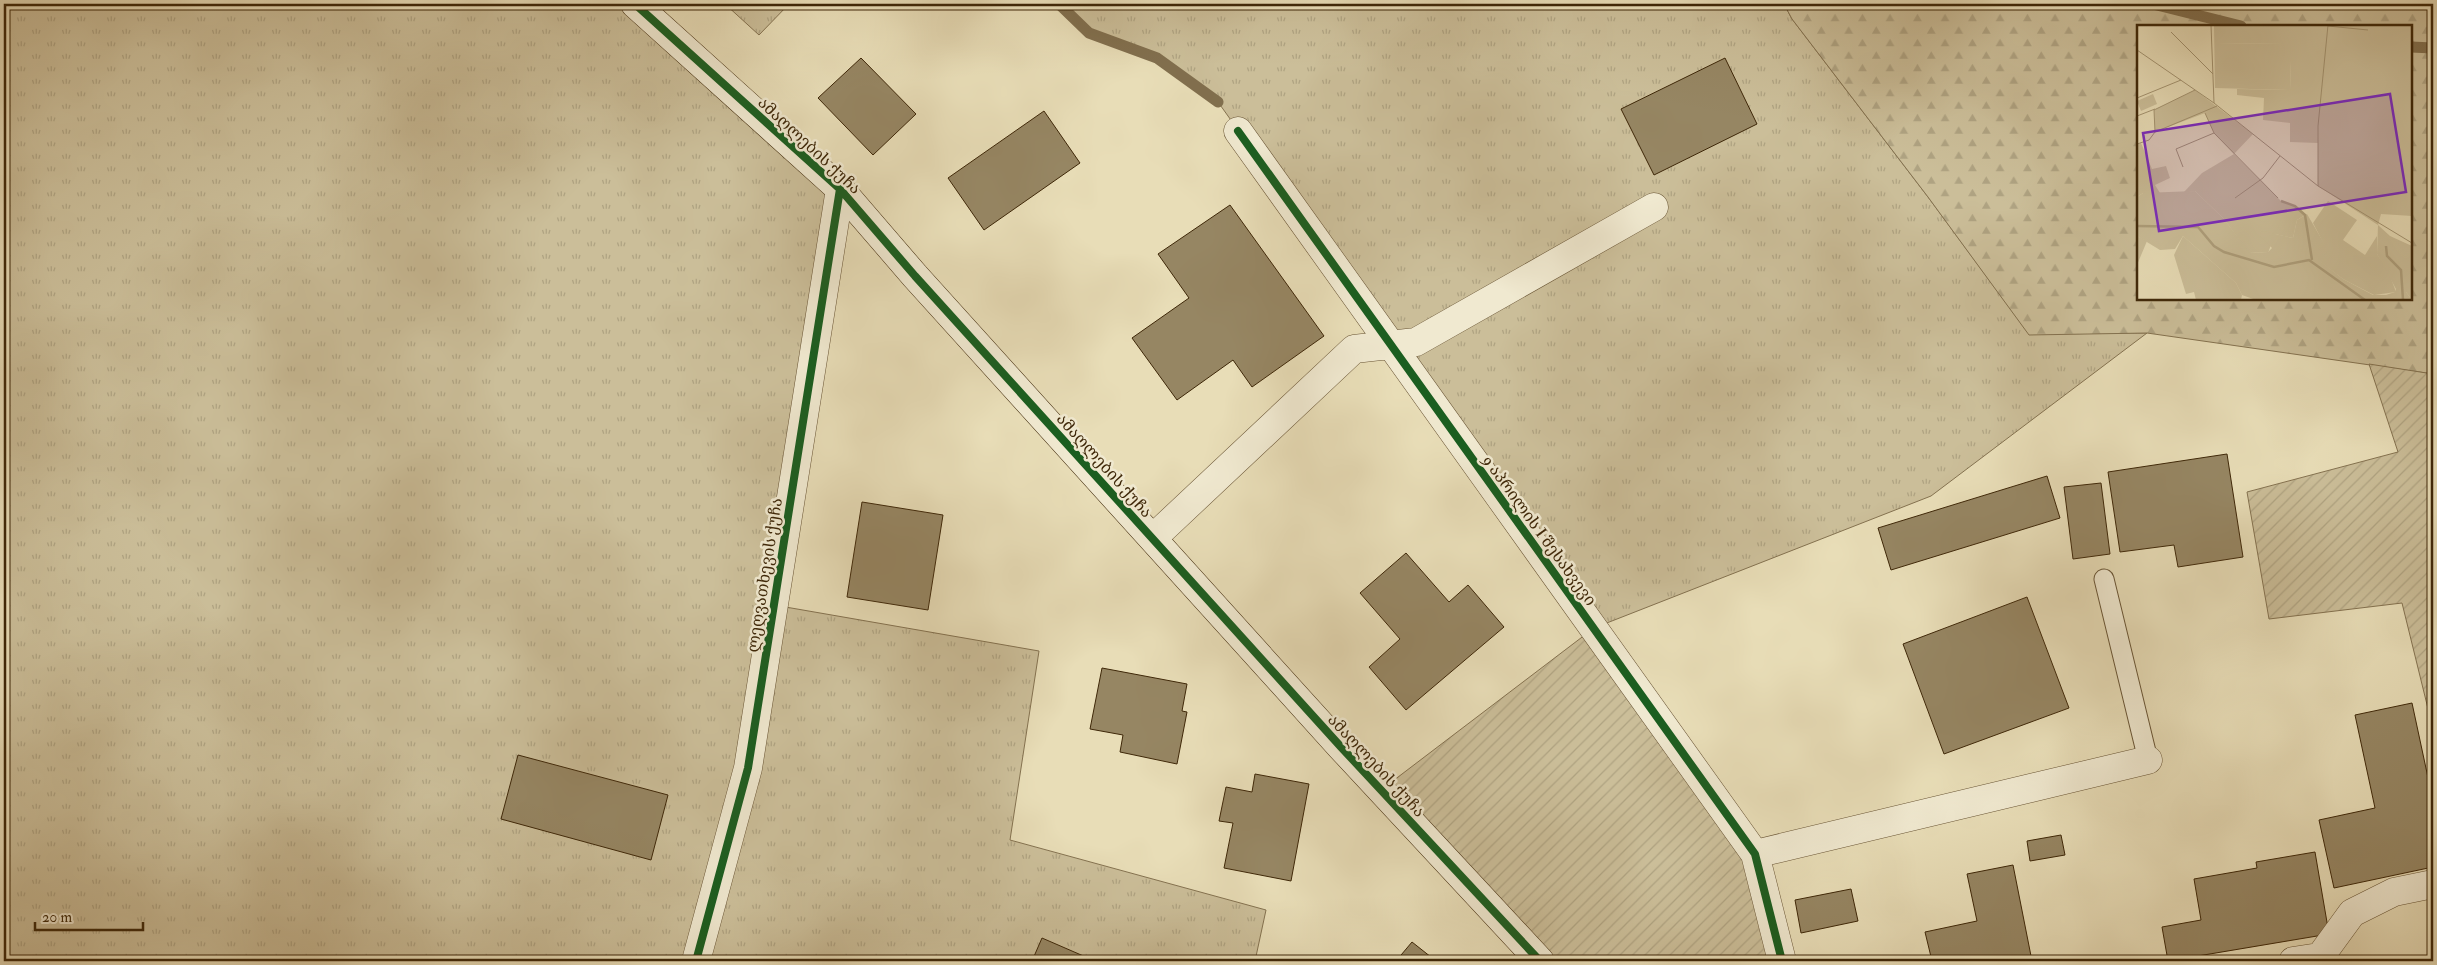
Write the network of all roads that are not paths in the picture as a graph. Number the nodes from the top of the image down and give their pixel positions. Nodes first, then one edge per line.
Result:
1 (635, 4) edge
2 (1238, 131) dead end
3 (840, 189) junction
4 (1654, 207) dead end
5 (1390, 344) junction
6 (1152, 538) junction
7 (2104, 579) dead end
8 (2148, 760) joint
9 (1756, 854) junction
10 (2433, 884) edge
11 (2310, 960) edge
12 (696, 961) edge
13 (1540, 961) edge
14 (1782, 961) edge

1 - 3 street, ამაღლების ქუჩა
2 - 5 street, 9 აპრილის I შესახვევი
3 - 6 street, ამაღლების ქუჩა
3 - 12 street, ლეღვათხევის ქუჩა
4 - 5 street
5 - 6 street
5 - 9 street, 9 აპრილის I შესახვევი
6 - 13 street, ამაღლების ქუჩა
7 - 8 lane
8 - 9 street
9 - 14 street, 9 აპრილის I შესახვევი
10 - 11 street

